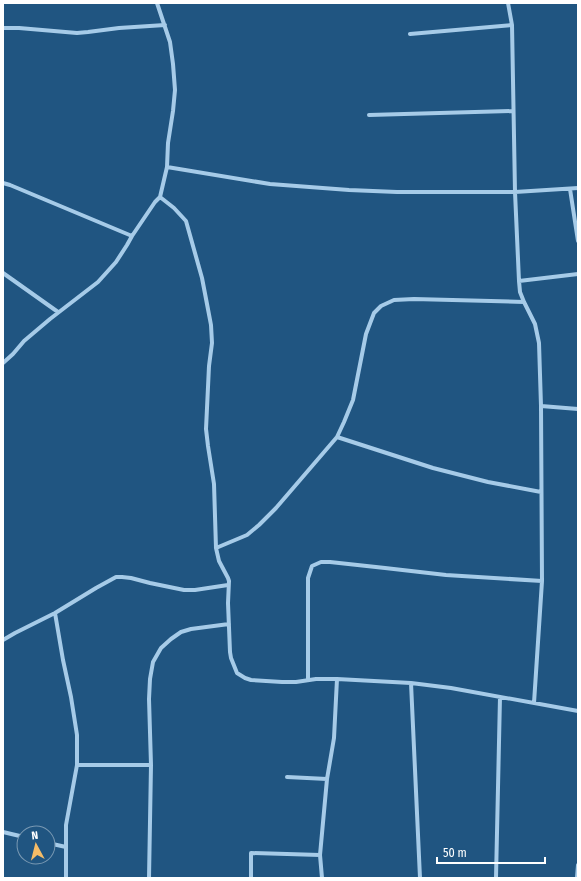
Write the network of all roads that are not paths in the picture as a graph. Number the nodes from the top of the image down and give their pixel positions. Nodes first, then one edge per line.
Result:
1 (157, 3) edge
2 (508, 3) edge
3 (165, 25) junction
4 (512, 26) junction
5 (3, 28) edge
6 (410, 34) dead end
7 (513, 111) junction
8 (369, 115) dead end
9 (167, 167) junction
10 (3, 183) edge
11 (578, 188) edge
12 (570, 190) junction
13 (515, 192) junction
14 (160, 197) junction
15 (132, 236) junction
16 (578, 242) edge
17 (3, 273) edge
18 (578, 274) edge
19 (519, 281) junction
20 (524, 302) junction
21 (58, 312) junction
22 (3, 363) edge
23 (541, 406) junction
24 (578, 409) edge
25 (336, 437) junction
26 (541, 492) junction
27 (216, 548) junction
28 (542, 581) junction
29 (228, 585) junction
30 (55, 613) junction
31 (229, 624) junction
32 (3, 640) edge
33 (337, 679) junction
34 (308, 680) junction
35 (410, 683) junction
36 (500, 697) junction
37 (534, 703) junction
38 (578, 711) edge
39 (77, 765) junction
40 (151, 765) junction
41 (287, 777) dead end
42 (326, 779) junction
43 (3, 832) edge
44 (16, 835) edge
45 (56, 845) edge
46 (66, 848) junction
47 (320, 855) junction
48 (578, 865) edge
49 (66, 878) edge
50 (149, 878) edge
51 (251, 878) edge
52 (322, 878) edge
53 (420, 878) edge
54 (496, 878) edge
55 (577, 878) edge

1 - 3 street
2 - 4 street
3 - 5 street
3 - 9 street
4 - 6 street
4 - 7 street
7 - 8 street
7 - 13 street
9 - 13 street
9 - 14 street
10 - 15 street
11 - 12 street
12 - 13 street
12 - 16 street
13 - 19 street
14 - 15 street
14 - 27 street
15 - 21 street
17 - 21 street
18 - 19 street
19 - 20 street
20 - 23 street
20 - 25 street
21 - 22 street
23 - 24 street
23 - 26 street
25 - 26 street
25 - 27 street
26 - 28 street
27 - 29 street
28 - 34 street
28 - 37 street
29 - 30 street
29 - 31 street
30 - 32 street
30 - 39 street
31 - 34 street
31 - 40 street
33 - 34 street
33 - 35 street
33 - 42 street
35 - 36 street
35 - 53 street
36 - 37 street
36 - 54 street
37 - 38 street
39 - 40 street
39 - 46 street
40 - 50 street
41 - 42 street
42 - 47 street
43 - 44 street
45 - 46 street
46 - 49 street
47 - 51 street
47 - 52 street
48 - 55 street

